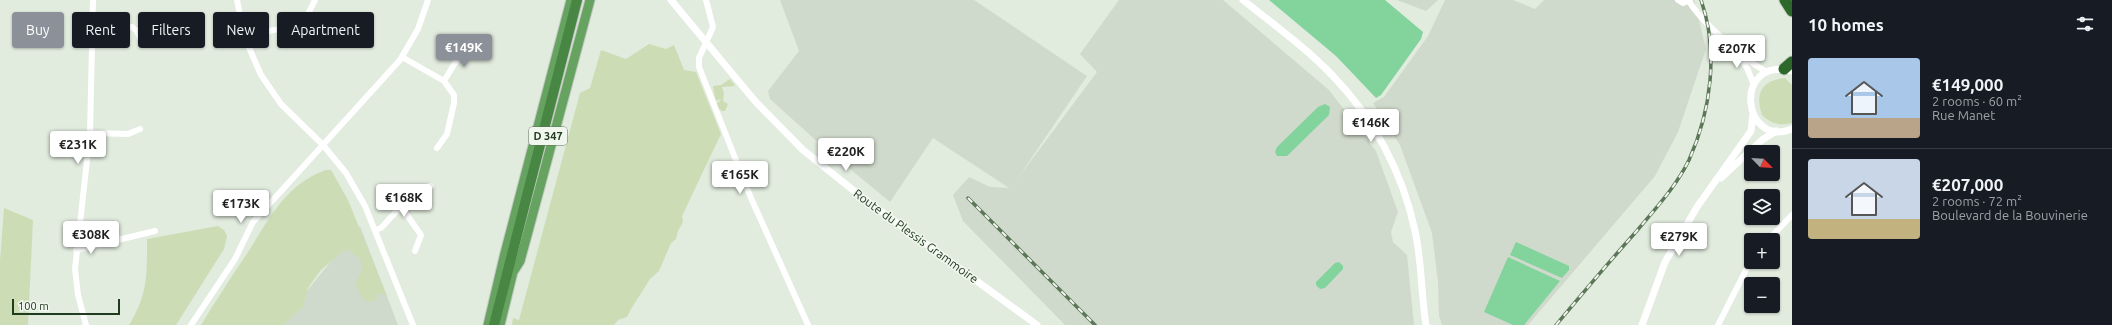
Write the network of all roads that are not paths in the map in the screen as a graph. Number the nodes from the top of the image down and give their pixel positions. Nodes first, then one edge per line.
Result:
1 (93, 0) edge
2 (237, 0) edge
3 (315, 0) edge
4 (428, 0) edge
5 (571, 0) edge
6 (577, 0) edge
7 (583, 0) edge
8 (590, 0) edge
9 (671, 0) edge
10 (706, 0) edge
11 (1244, 0) edge
12 (1678, 0) edge
13 (1785, 0) edge
14 (1689, 1) edge
15 (1792, 11) edge
16 (93, 12) edge
17 (239, 12) edge
18 (269, 31) edge
19 (706, 44) junction
20 (466, 45) dead end
21 (1734, 47) junction
22 (92, 48) edge
23 (249, 48) edge
24 (402, 57) junction
25 (1789, 67) edge
26 (1767, 72) junction
27 (444, 81) junction
28 (1754, 85) junction
29 (1753, 114) junction
30 (140, 129) dead end
31 (1776, 131) junction
32 (1790, 132) edge
33 (90, 133) junction
34 (323, 145) junction
35 (437, 148) dead end
36 (431, 186) dead end
37 (1712, 186) junction
38 (402, 208) junction
39 (1792, 216) edge
40 (155, 230) dead end
41 (375, 230) junction
42 (78, 233) junction
43 (1775, 233) edge
44 (99, 243) junction
45 (76, 250) junction
46 (415, 251) dead end
47 (1746, 269) edge
48 (513, 272) junction
49 (86, 325) edge
50 (191, 325) edge
51 (413, 325) edge
52 (488, 325) edge
53 (494, 325) edge
54 (500, 325) edge
55 (808, 325) edge
56 (1037, 325) edge
57 (1426, 325) edge
58 (1642, 325) edge
59 (1718, 325) edge

1 - 16 street
2 - 17 street
3 - 18 street
4 - 24 street
5 - 52 main road
6 - 53 highway, D 347
7 - 48 highway, D 347
8 - 48 main road
9 - 19 street, Route du Plessis Grammoire
10 - 19 street
11 - 57 street
12 - 14 street
13 - 15 highway
14 - 21 street
19 - 55 street
19 - 56 street, Route du Plessis Grammoire
20 - 27 street
21 - 26 street
21 - 28 street
22 - 33 street
23 - 34 street
24 - 27 street
24 - 34 street
25 - 26 street
26 - 28 street
27 - 35 street
28 - 29 street
29 - 31 street
29 - 37 street
30 - 33 street
31 - 32 street
31 - 37 street
33 - 42 street
34 - 41 street
34 - 50 street
36 - 38 street
37 - 58 street
38 - 41 street
38 - 46 street
39 - 43 street
40 - 44 street
41 - 51 street
42 - 44 street
42 - 45 street
44 - 45 street
45 - 49 street
47 - 59 street
48 - 54 main road, D 347

